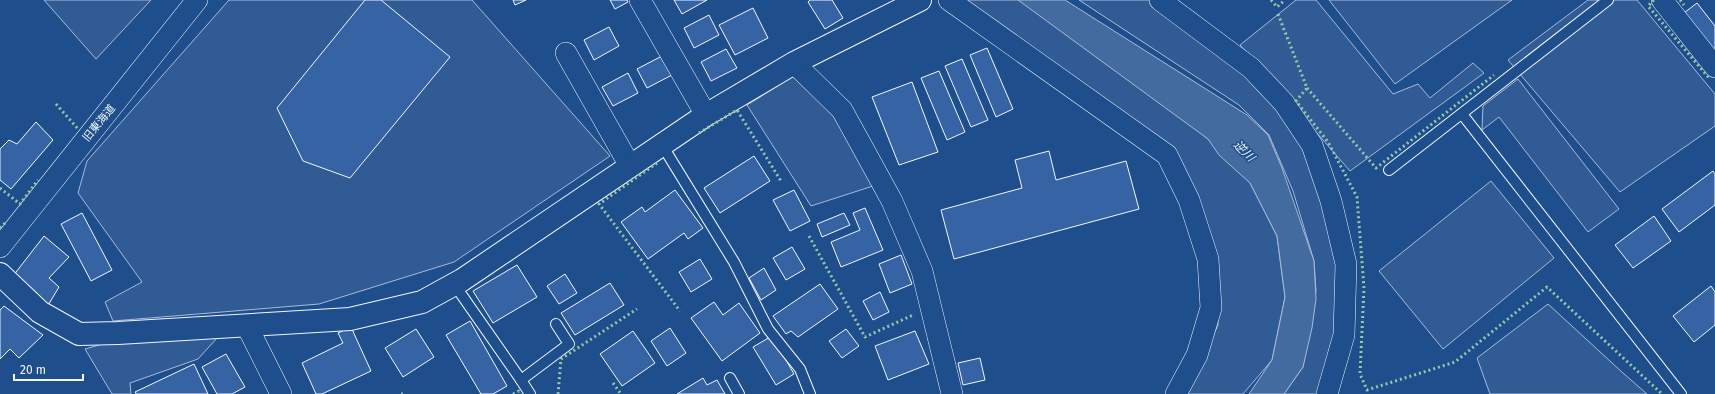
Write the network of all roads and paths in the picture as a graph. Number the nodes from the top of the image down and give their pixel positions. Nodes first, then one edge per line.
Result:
1 (197, 0) edge
2 (640, 0) edge
3 (920, 0) edge
4 (949, 0) edge
5 (1160, 0) edge
6 (1608, 0) edge
7 (1662, 0) edge
8 (566, 53) dead end
9 (794, 63) junction
10 (1715, 67) edge
11 (1462, 114) junction
12 (706, 115) junction
13 (662, 145) junction
14 (630, 166) junction
15 (1389, 170) dead end
16 (0, 247) edge
17 (0, 274) edge
18 (454, 284) junction
19 (556, 324) dead end
20 (246, 326) junction
21 (730, 378) dead end
22 (521, 380) junction
23 (281, 394) edge
24 (530, 394) edge
25 (739, 394) edge
26 (810, 394) edge
27 (952, 394) edge
28 (1176, 394) edge
29 (1327, 394) edge
30 (1681, 394) edge

1 - 16 street, 旧東海道
2 - 12 street
3 - 9 street
4 - 28 street
5 - 29 street
6 - 11 lane
7 - 10 street
8 - 14 street
9 - 12 street
9 - 27 street
11 - 15 lane
11 - 30 lane
12 - 13 street
13 - 14 street
13 - 26 lane
14 - 18 street
17 - 20 street
18 - 20 street
18 - 22 lane
19 - 22 lane
20 - 23 street
21 - 25 lane
22 - 24 lane

